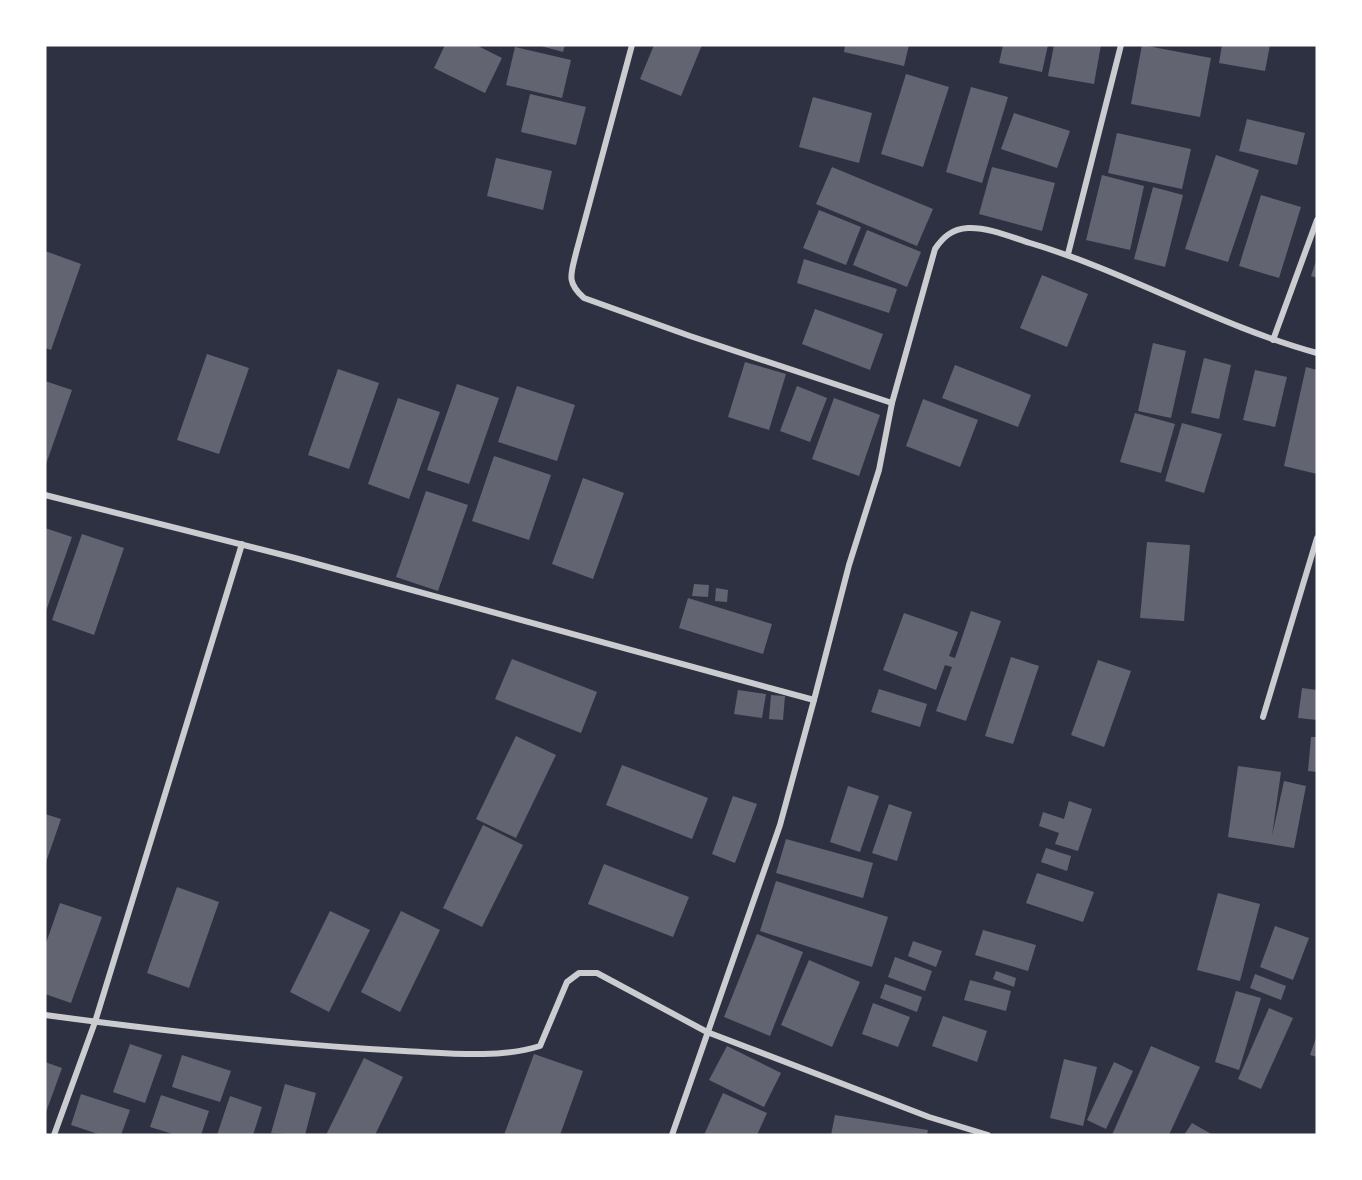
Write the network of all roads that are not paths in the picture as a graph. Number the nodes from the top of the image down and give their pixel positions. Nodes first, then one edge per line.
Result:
1 (632, 45) edge
2 (1121, 45) edge
3 (1317, 220) edge
4 (1068, 254) junction
5 (1273, 340) junction
6 (1317, 353) edge
7 (892, 403) junction
8 (45, 495) edge
9 (1317, 537) edge
10 (242, 544) junction
11 (813, 700) junction
12 (1263, 717) dead end
13 (45, 1015) edge
14 (94, 1022) junction
15 (707, 1032) junction
16 (54, 1135) edge
17 (672, 1135) edge
18 (988, 1135) edge

1 - 7 street
2 - 4 street
3 - 5 street
4 - 5 street
4 - 7 street
5 - 6 street
7 - 11 street
8 - 10 street
9 - 12 street
10 - 11 street
10 - 14 street
11 - 15 street
13 - 14 street
14 - 15 street
14 - 16 street
15 - 17 street
15 - 18 street

